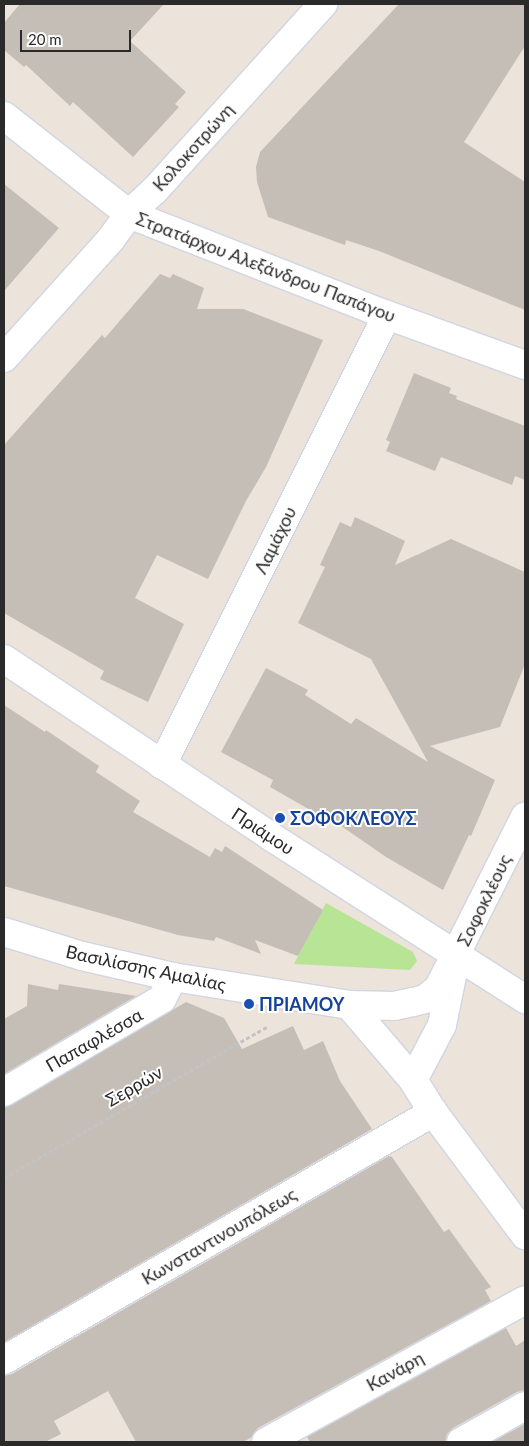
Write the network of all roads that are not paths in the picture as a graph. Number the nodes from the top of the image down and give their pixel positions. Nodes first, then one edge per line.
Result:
1 (323, 4) edge
2 (4, 116) edge
3 (129, 214) junction
4 (387, 315) junction
5 (4, 358) edge
6 (525, 365) edge
7 (4, 659) edge
8 (162, 765) junction
9 (525, 817) edge
10 (4, 932) edge
11 (456, 955) junction
12 (173, 977) junction
13 (525, 999) edge
14 (349, 1005) junction
15 (414, 1080) junction
16 (4, 1092) edge
17 (433, 1112) junction
18 (525, 1236) edge
19 (525, 1300) edge
20 (4, 1360) edge
21 (525, 1406) edge
22 (266, 1442) edge
23 (461, 1442) edge

1 - 3 street, Κολοκοτρώνη
2 - 3 street, Στρατάρχου Αλεξάνδρου Παπάγου
3 - 4 street, Στρατάρχου Αλεξάνδρου Παπάγου
3 - 5 street, Κολοκοτρώνη
4 - 6 street, Στρατάρχου Αλεξάνδρου Παπάγου
4 - 8 street, Λαμάχου
7 - 8 street, Πριάμου
8 - 11 street, Πριάμου
9 - 11 street, Σοφοκλέους
10 - 12 street, Βασιλίσσης Αμαλίας
11 - 13 street, Πριάμου
11 - 14 street, Βασιλίσσης Αμαλίας
11 - 15 street
12 - 14 street, Βασιλίσσης Αμαλίας
12 - 16 street, Παπαφλέσσα
14 - 15 street
15 - 17 street
17 - 18 street
17 - 20 street, Κωνσταντινουπόλεως
19 - 22 street, Κανάρη
21 - 23 street

